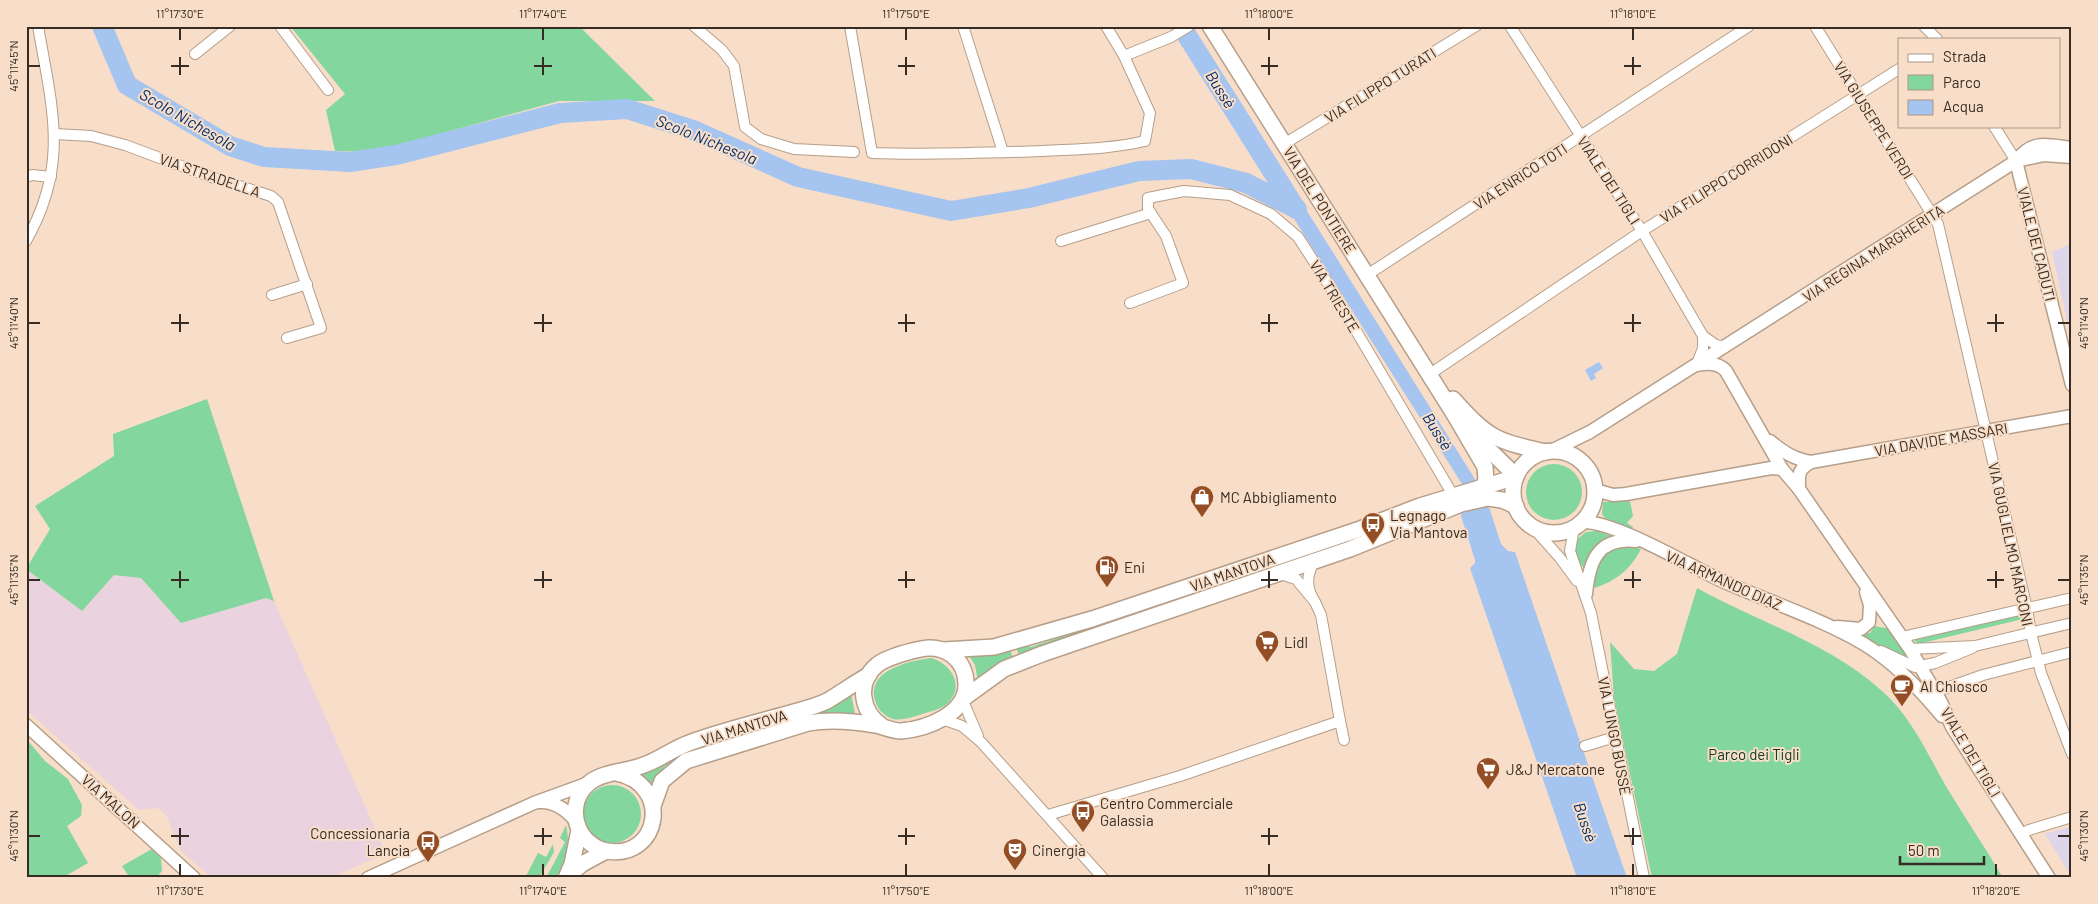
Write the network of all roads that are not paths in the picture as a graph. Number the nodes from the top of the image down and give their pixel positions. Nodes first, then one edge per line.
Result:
1 (38, 26) edge
2 (230, 26) edge
3 (280, 26) edge
4 (694, 26) edge
5 (850, 26) edge
6 (963, 26) edge
7 (1106, 26) edge
8 (1190, 26) edge
9 (1210, 26) edge
10 (1476, 26) edge
11 (1510, 26) edge
12 (1749, 26) edge
13 (1815, 26) edge
14 (1924, 26) edge
15 (1936, 38) edge
16 (195, 54) dead end
17 (1124, 56) junction
18 (1898, 70) edge
19 (328, 90) dead end
20 (1858, 96) junction
21 (1995, 128) edge
22 (55, 134) junction
23 (1581, 136) junction
24 (1284, 144) junction
25 (2072, 148) edge
26 (854, 152) dead end
27 (1003, 152) junction
28 (2072, 157) edge
29 (2016, 161) junction
30 (26, 177) edge
31 (51, 177) junction
32 (1151, 214) junction
33 (1933, 214) junction
34 (1642, 231) junction
35 (1061, 241) dead end
36 (26, 242) edge
37 (1367, 275) junction
38 (307, 284) junction
39 (272, 295) dead end
40 (1130, 303) dead end
41 (1703, 336) junction
42 (287, 338) dead end
43 (1727, 346) junction
44 (1697, 365) junction
45 (1722, 367) junction
46 (1430, 374) junction
47 (2072, 386) edge
48 (1454, 414) junction
49 (2072, 416) edge
50 (1986, 431) junction
51 (1764, 437) junction
52 (1548, 451) junction
53 (1811, 462) junction
54 (1782, 469) junction
55 (1516, 477) junction
56 (1799, 489) junction
57 (1595, 490) junction
58 (1485, 493) junction
59 (1458, 497) junction
60 (1516, 506) junction
61 (1530, 524) junction
62 (1578, 525) junction
63 (1640, 541) junction
64 (1314, 562) junction
65 (1279, 574) junction
66 (1858, 576) junction
67 (1586, 594) junction
68 (2072, 598) edge
69 (1315, 602) junction
70 (2027, 609) junction
71 (2072, 623) edge
72 (1830, 626) junction
73 (2030, 633) junction
74 (1902, 637) junction
75 (1865, 644) junction
76 (1975, 646) junction
77 (1910, 649) junction
78 (944, 650) junction
79 (2072, 652) edge
80 (2038, 661) junction
81 (1920, 666) junction
82 (868, 675) junction
83 (1935, 692) junction
84 (963, 699) junction
85 (942, 719) junction
86 (1340, 721) junction
87 (26, 726) edge
88 (882, 726) junction
89 (1952, 726) junction
90 (1615, 737) junction
91 (1344, 740) dead end
92 (981, 742) junction
93 (1585, 746) dead end
94 (2072, 754) edge
95 (616, 774) junction
96 (589, 783) junction
97 (534, 802) junction
98 (653, 806) junction
99 (1048, 815) junction
100 (2072, 817) edge
101 (578, 826) junction
102 (2021, 834) junction
103 (606, 851) junction
104 (566, 877) edge
105 (194, 878) edge
106 (368, 878) edge
107 (1103, 878) edge
108 (1644, 878) edge
109 (2049, 878) edge

1 - 22 street
2 - 16 street
3 - 19 street
4 - 26 street
5 - 27 street
6 - 27 street
7 - 17 street
8 - 17 street
9 - 24 main road, VIA DEL PONTIERE
10 - 24 street, VIA FILIPPO TURATI
11 - 23 street, VIALE DEI TIGLI
12 - 23 street, VIA ENRICO TOTI
13 - 20 street, VIA GIUSEPPE VERDI
14 - 15 street
17 - 27 street
18 - 20 street, VIA FILIPPO CORRIDONI
20 - 33 street, VIA GIUSEPPE VERDI
20 - 34 street, VIA FILIPPO CORRIDONI
21 - 29 street
22 - 31 street
22 - 38 street, VIA STRADELLA
23 - 34 street, VIALE DEI TIGLI
23 - 37 street, VIA ENRICO TOTI
24 - 37 main road, VIA DEL PONTIERE
25 - 29 street
28 - 29 street
29 - 33 street, VIA REGINA MARGHERITA
29 - 47 street, VIALE DEI CADUTI
30 - 31 street
31 - 36 street
32 - 35 street
32 - 40 street
32 - 59 street, VIA TRIESTE
33 - 43 street, VIA REGINA MARGHERITA
33 - 50 street, VIA GUGLIELMO MARCONI
34 - 41 street, VIALE DEI TIGLI
34 - 46 street, VIA FILIPPO CORRIDONI
37 - 46 main road, VIA DEL PONTIERE
38 - 39 street
38 - 42 street, VIA STRADELLA
41 - 43 street
41 - 44 street
43 - 44 street, VIA REGINA MARGHERITA
43 - 45 street
44 - 45 street
44 - 52 street, VIA REGINA MARGHERITA
45 - 51 street, VIALE DEI TIGLI
46 - 48 main road, VIA DEL PONTIERE
46 - 52 main road, VIA DEL PONTIERE
48 - 55 main road, VIA DEL PONTIERE
48 - 58 main road, VIA DEL PONTIERE
49 - 50 street, VIA DAVIDE MASSARI
50 - 53 street, VIA DAVIDE MASSARI
50 - 70 street, VIA GUGLIELMO MARCONI
51 - 53 street, VIA DAVIDE MASSARI
51 - 54 street, VIALE DEI TIGLI
52 - 55 main road
52 - 57 main road
53 - 56 street
54 - 56 street, VIALE DEI TIGLI
54 - 57 street
55 - 58 main road, VIA MANTOVA
55 - 60 main road
56 - 66 street, VIALE DEI TIGLI
57 - 62 main road
58 - 59 main road, VIA MANTOVA
58 - 60 main road, VIA MANTOVA
59 - 64 main road, VIA MANTOVA
59 - 78 main road, VIA MANTOVA
60 - 61 main road
61 - 62 main road
61 - 67 street, VIA LUNGO BUSSÈ
62 - 63 street, VIA ARMANDO DIAZ
62 - 67 street, VIA LUNGO BUSSÈ
63 - 67 street
63 - 72 street, VIA ARMANDO DIAZ
64 - 65 main road, VIA MANTOVA
64 - 69 street
65 - 69 street
65 - 84 main road, VIA MANTOVA
66 - 72 street, VIALE DEI TIGLI
66 - 74 street, VIALE DEI TIGLI
67 - 90 street, VIA LUNGO BUSSÈ
68 - 70 street
69 - 86 street
70 - 73 street, VIA GUGLIELMO MARCONI
70 - 74 street
71 - 73 street
72 - 75 street, VIA ARMANDO DIAZ
73 - 76 street
73 - 80 street, VIA GUGLIELMO MARCONI
74 - 77 street, VIALE DEI TIGLI
75 - 81 street, VIA ARMANDO DIAZ
75 - 89 street, VIA ARMANDO DIAZ
76 - 77 street
76 - 81 street
77 - 81 street, VIALE DEI TIGLI
78 - 82 main road, VIA MANTOVA
78 - 84 main road
79 - 80 street
80 - 83 street
80 - 94 street, VIA GUGLIELMO MARCONI
81 - 83 street, VIALE DEI TIGLI
82 - 88 main road
82 - 95 main road, VIA MANTOVA
83 - 89 street, VIALE DEI TIGLI
84 - 85 main road, VIA MANTOVA
84 - 92 street
85 - 88 main road, VIA MANTOVA
85 - 92 street
86 - 91 street
86 - 99 street
87 - 105 street, VIA MALON
88 - 98 main road, VIA MANTOVA
89 - 102 street, VIALE DEI TIGLI
90 - 93 street
90 - 108 street, VIA LUNGO BUSSÈ
92 - 99 street
95 - 96 main road, VIA MANTOVA
95 - 98 main road
96 - 97 street, VIA MANTOVA
96 - 101 main road
97 - 101 street
97 - 106 street, VIA MANTOVA
98 - 103 main road, VIA MANTOVA
99 - 107 street
100 - 102 street
101 - 103 main road
101 - 104 main road
102 - 109 street, VIALE DEI TIGLI
103 - 104 main road

